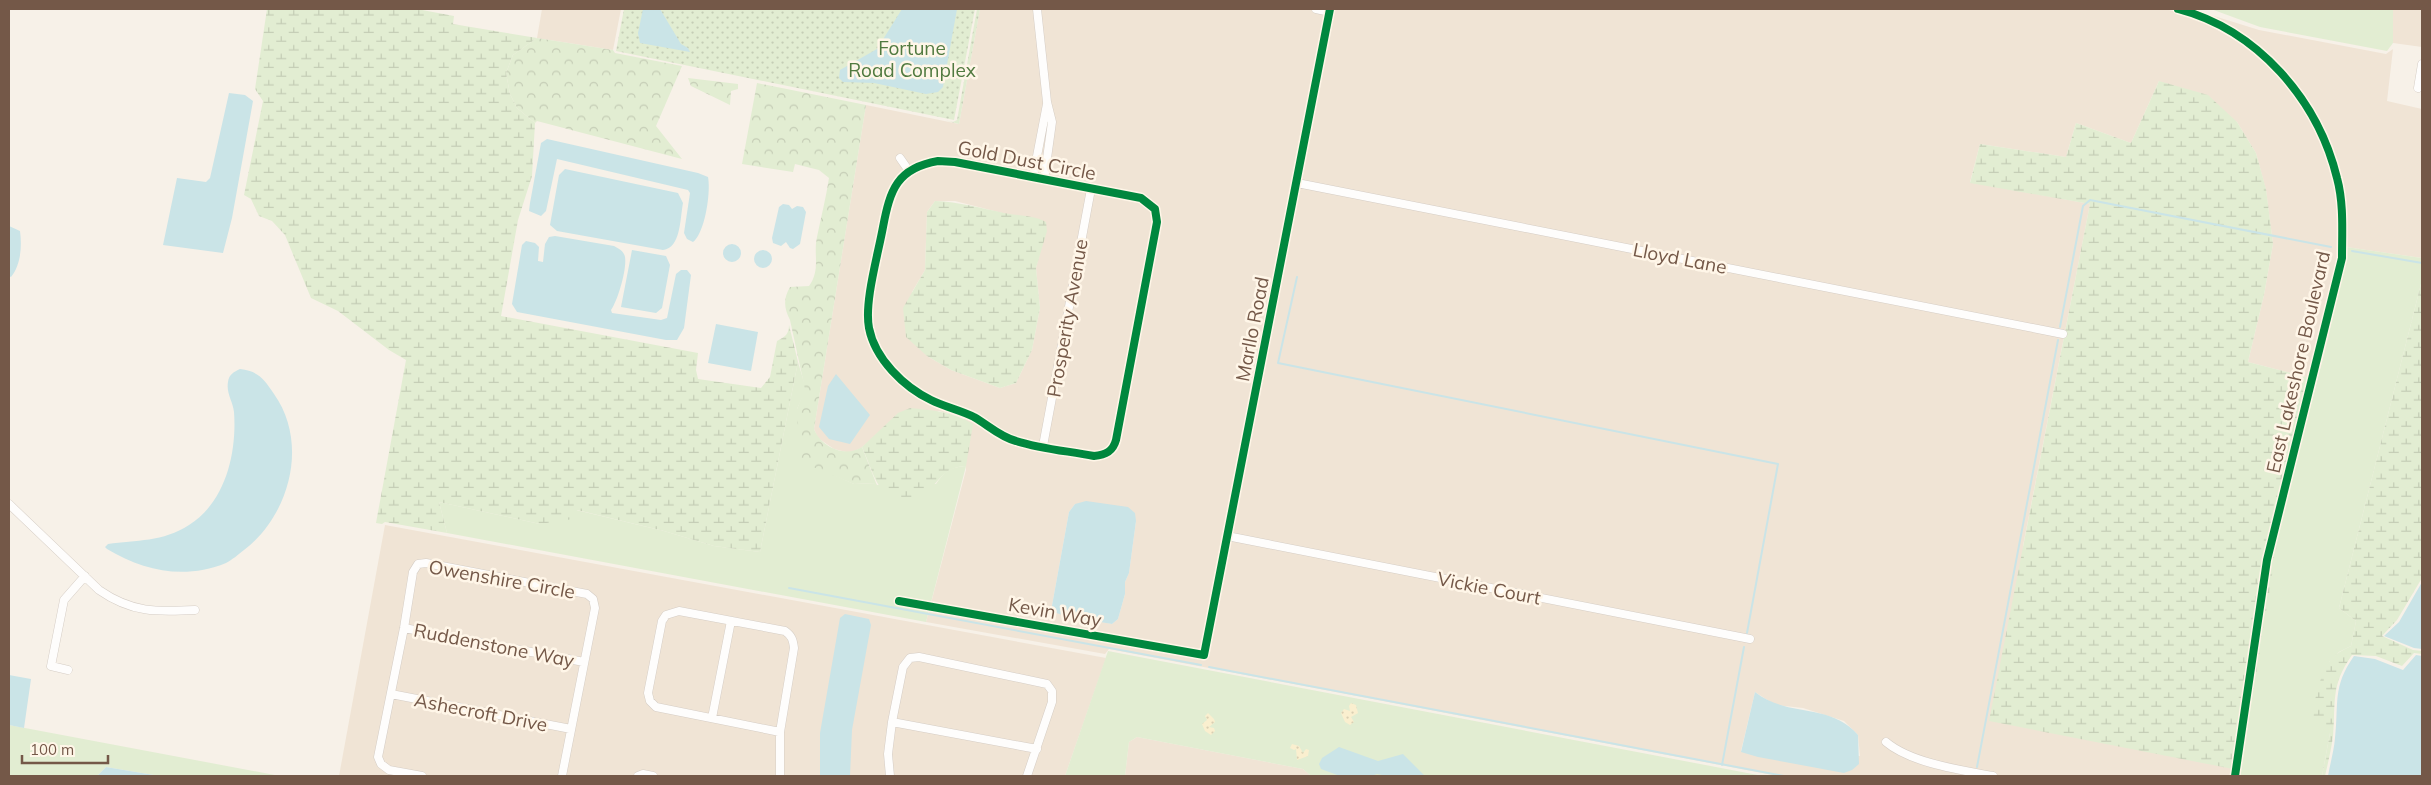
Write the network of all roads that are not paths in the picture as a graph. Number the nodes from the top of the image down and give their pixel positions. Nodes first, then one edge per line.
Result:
1 (1037, 9) edge
2 (1316, 9) edge
3 (2178, 9) edge
4 (1330, 10) edge
5 (2422, 64) edge
6 (2418, 88) dead end
7 (1047, 102) junction
8 (900, 158) dead end
9 (909, 171) junction
10 (1032, 177) junction
11 (1044, 180) junction
12 (1298, 183) junction
13 (1091, 188) junction
14 (2063, 334) dead end
15 (1043, 446) junction
16 (9, 504) edge
17 (1227, 536) junction
18 (85, 576) junction
19 (900, 601) dead end
20 (195, 610) dead end
21 (731, 621) junction
22 (404, 628) junction
23 (1750, 639) dead end
24 (1204, 655) joint
25 (584, 662) junction
26 (68, 670) dead end
27 (391, 694) junction
28 (712, 718) junction
29 (892, 722) junction
30 (571, 729) junction
31 (780, 732) junction
32 (1886, 742) dead end
33 (1037, 749) junction
34 (422, 776) edge
35 (562, 776) edge
36 (638, 776) edge
37 (653, 776) edge
38 (780, 776) edge
39 (890, 776) edge
40 (1027, 776) edge
41 (1993, 776) edge
42 (2235, 776) edge

1 - 7 street
2 - 4 street
3 - 42 street, East Lakeshore Boulevard
4 - 12 street, Marllo Road
5 - 6 street
7 - 10 street
7 - 11 street
8 - 9 street
9 - 10 street, Gold Dust Circle
9 - 15 street, Gold Dust Circle
10 - 11 street, Gold Dust Circle
11 - 13 street, Gold Dust Circle
12 - 14 street, Lloyd Lane
12 - 17 street, Marllo Road
13 - 15 street, Prosperity Avenue
13 - 15 street, Gold Dust Circle
16 - 18 street
17 - 23 street, Vickie Court
17 - 24 street, Marllo Road
18 - 20 street
18 - 26 street
19 - 24 street, Kevin Way
21 - 28 street
21 - 28 street
21 - 31 street
22 - 25 street, Ruddenstone Way
22 - 25 street, Owenshire Circle
22 - 27 street, Owenshire Circle
25 - 30 street, Owenshire Circle
27 - 30 street, Ashecroft Drive
27 - 34 street, Owenshire Circle
28 - 31 street
29 - 33 street
29 - 33 street
29 - 39 street
30 - 35 street, Owenshire Circle
31 - 38 street
32 - 41 street
33 - 40 street
36 - 37 street

